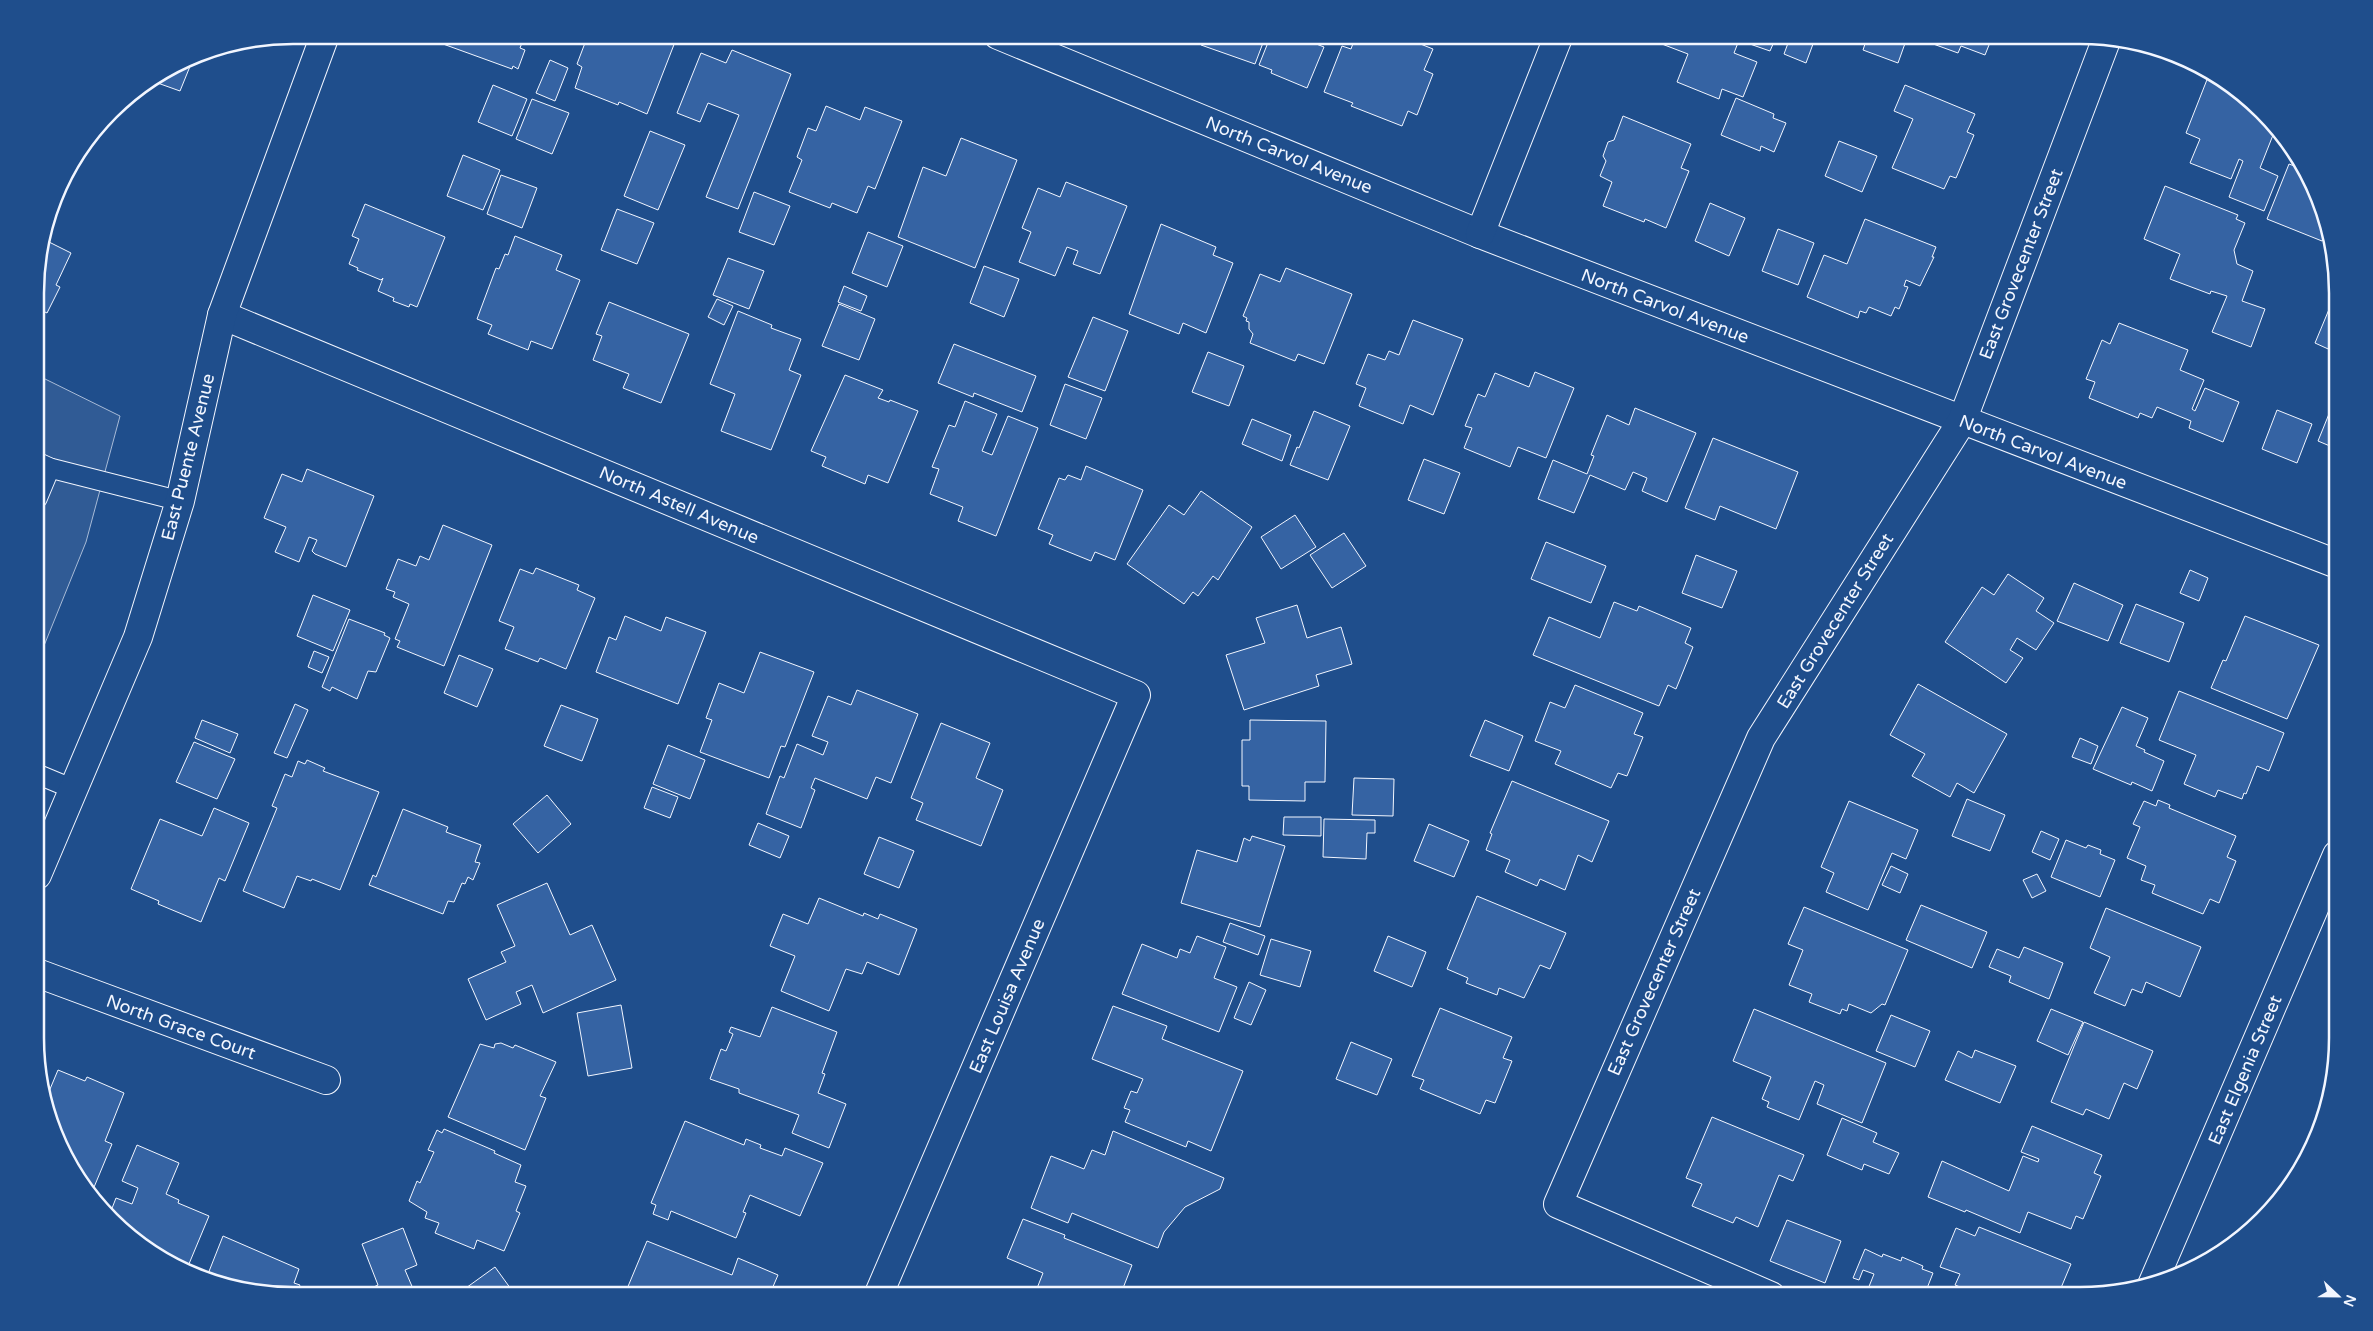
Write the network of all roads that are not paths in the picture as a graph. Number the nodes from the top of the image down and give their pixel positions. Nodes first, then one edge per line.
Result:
1 (322, 44) edge
2 (1020, 44) edge
3 (1555, 44) edge
4 (2104, 45) edge
5 (1480, 234) junction
6 (222, 315) junction
7 (1962, 420) junction
8 (44, 465) edge
9 (180, 501) junction
10 (2329, 561) edge
11 (1136, 695) joint
12 (44, 777) edge
13 (73, 789) junction
14 (44, 857) edge
15 (2329, 876) edge
16 (44, 976) edge
17 (326, 1080) dead end
18 (2156, 1275) edge
19 (882, 1287) edge
20 (1749, 1287) edge

1 - 6 street, East Puente Avenue
2 - 5 street, North Carvol Avenue
3 - 5 street
4 - 7 street, East Grovecenter Street
5 - 7 street, North Carvol Avenue
6 - 9 street, East Puente Avenue
6 - 11 street, North Astell Avenue
7 - 10 street, North Carvol Avenue
7 - 20 street, East Grovecenter Street
8 - 9 lane
9 - 13 street, East Puente Avenue
11 - 19 street, East Louisa Avenue
12 - 13 lane
13 - 14 street, East Puente Avenue
15 - 18 street, East Elgenia Street
16 - 17 street, North Grace Court

